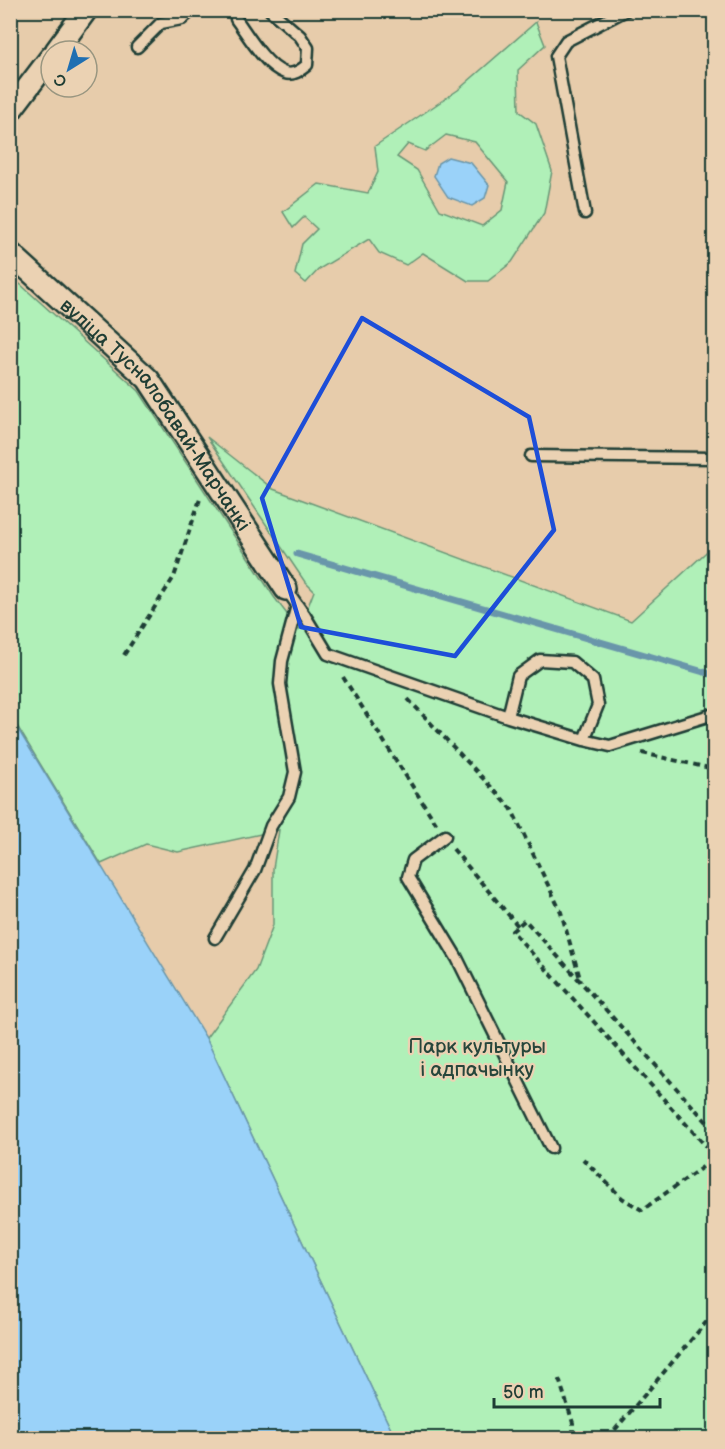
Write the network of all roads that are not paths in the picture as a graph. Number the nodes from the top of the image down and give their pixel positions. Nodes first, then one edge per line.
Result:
1 (86, 10) edge
2 (192, 10) edge
3 (270, 10) edge
4 (626, 10) edge
5 (236, 19) dead end
6 (65, 39) edge
7 (138, 47) dead end
8 (39, 73) edge
9 (10, 111) edge
10 (585, 213) dead end
11 (10, 254) edge
12 (531, 456) dead end
13 (714, 458) edge
14 (291, 597) junction
15 (714, 714) edge
16 (508, 717) junction
17 (584, 740) junction
18 (445, 836) road end
19 (215, 938) dead end
20 (551, 1148) dead end

1 - 6 street
2 - 7 lane
3 - 5 lane
4 - 10 lane
8 - 9 street
11 - 14 street, вуліца Тусналобавай-Марчанкі
12 - 13 lane
14 - 16 lane
14 - 19 lane
15 - 17 lane
16 - 17 lane
16 - 17 lane
18 - 20 lane

